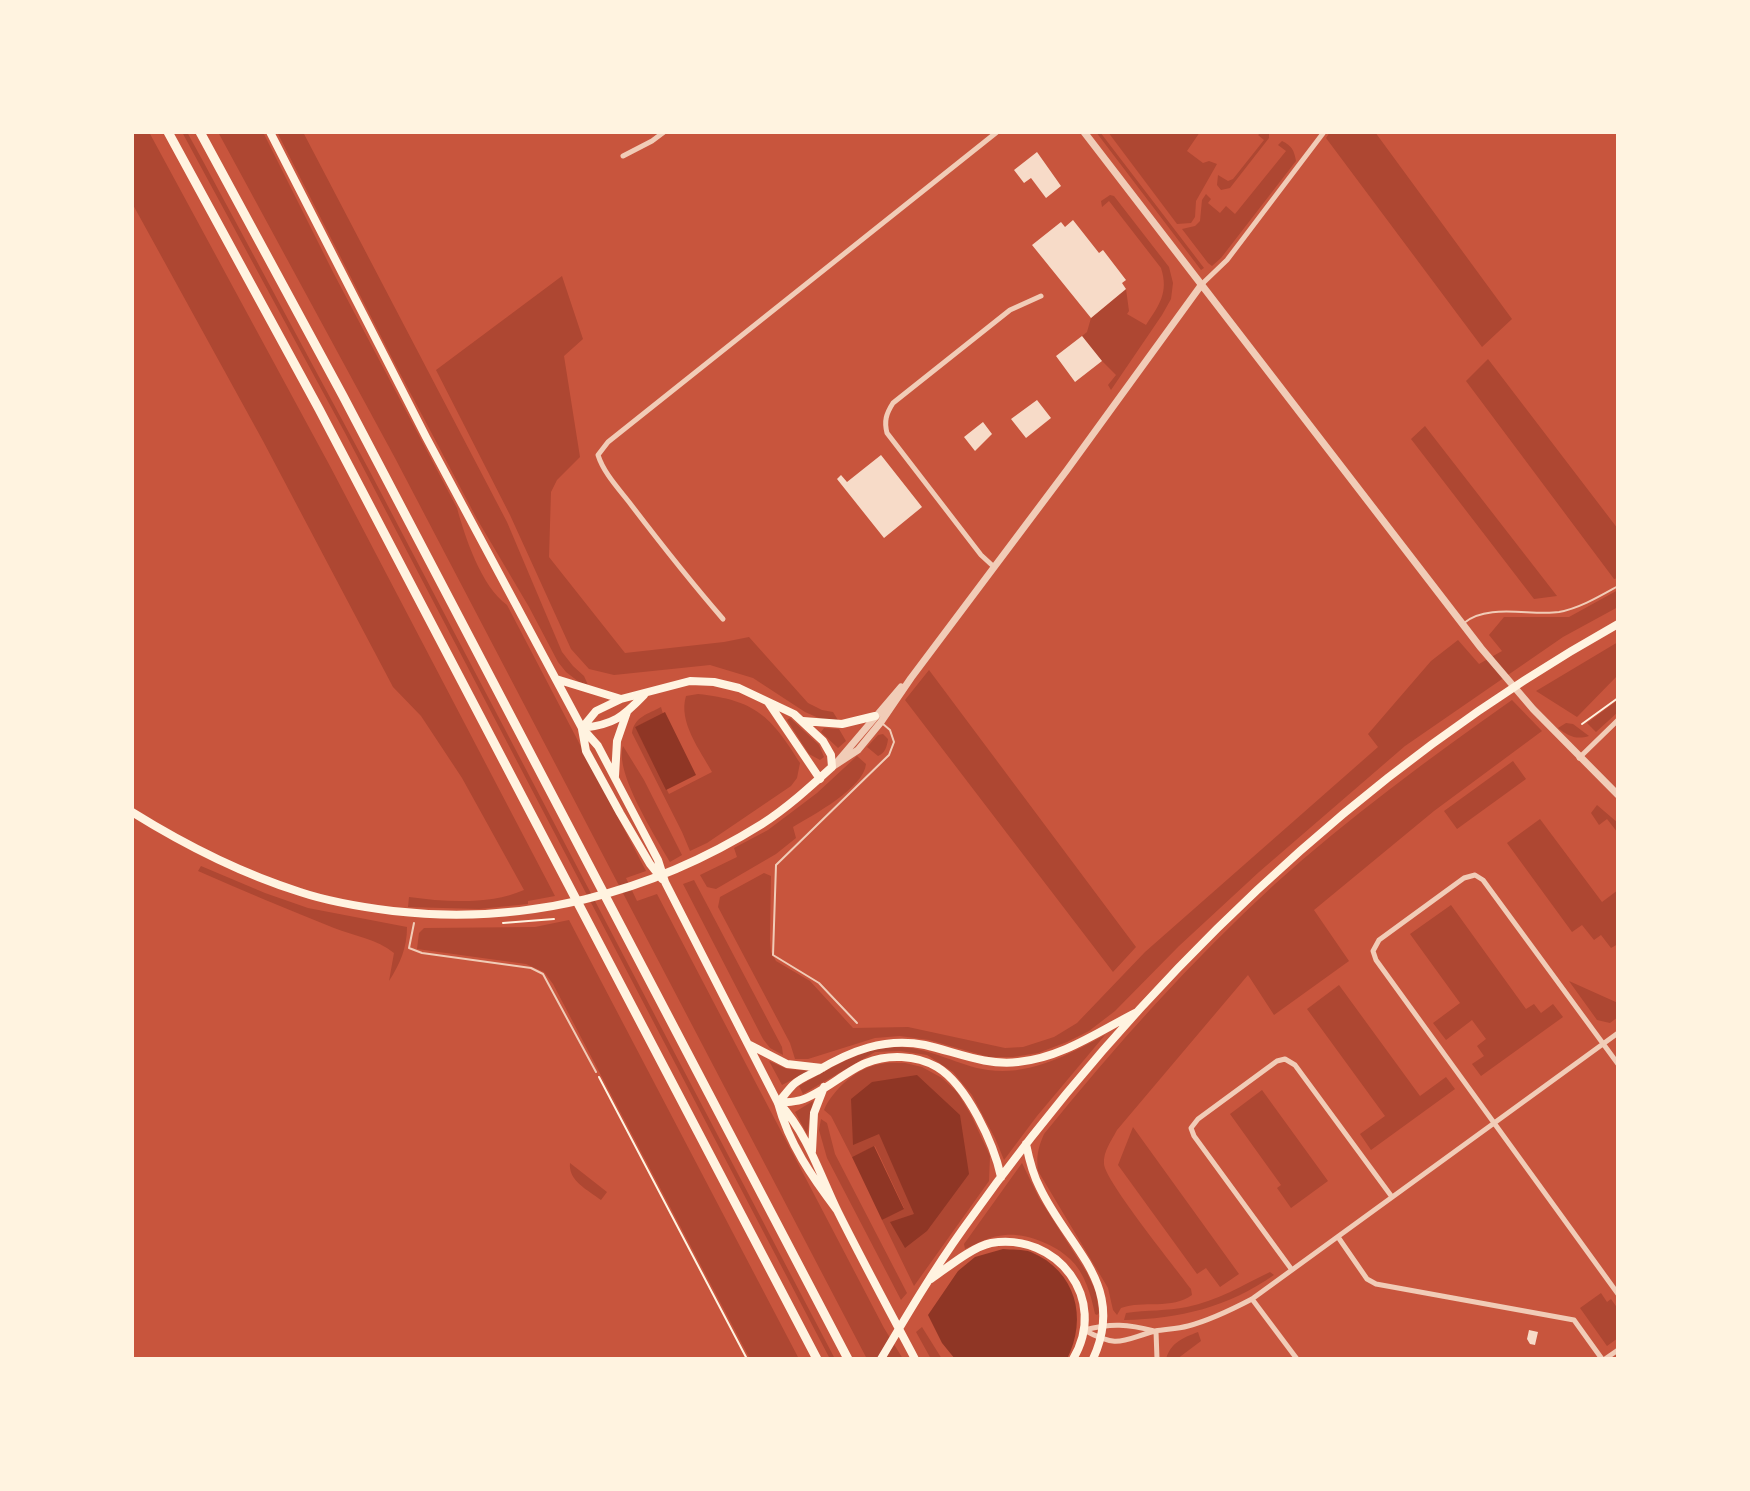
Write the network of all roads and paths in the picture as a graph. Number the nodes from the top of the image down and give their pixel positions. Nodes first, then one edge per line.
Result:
1 (168, 132) edge
2 (200, 132) edge
3 (270, 132) edge
4 (664, 132) edge
5 (997, 132) edge
6 (1084, 132) edge
7 (1324, 132) edge
8 (623, 156) dead end
9 (1202, 284) junction
10 (1041, 296) dead end
11 (994, 567) junction
12 (1618, 586) edge
13 (723, 619) dead end
14 (1462, 624) junction
15 (1618, 624) edge
16 (556, 680) junction
17 (645, 694) junction
18 (1618, 698) edge
19 (621, 699) junction
20 (767, 701) junction
21 (627, 712) junction
22 (878, 719) junction
23 (1618, 720) edge
24 (803, 721) junction
25 (1582, 724) dead end
26 (582, 728) junction
27 (1579, 758) junction
28 (832, 767) junction
29 (615, 778) junction
30 (820, 779) junction
31 (1618, 795) edge
32 (132, 812) edge
33 (665, 882) junction
34 (414, 923) dead end
35 (1139, 1011) junction
36 (857, 1023) dead end
37 (1618, 1033) edge
38 (750, 1044) junction
39 (1603, 1044) junction
40 (1618, 1064) edge
41 (822, 1068) junction
42 (596, 1072) joint
43 (825, 1087) junction
44 (778, 1103) junction
45 (1495, 1123) junction
46 (1026, 1144) junction
47 (812, 1152) junction
48 (1001, 1177) junction
49 (1392, 1197) junction
50 (837, 1210) junction
51 (1338, 1237) junction
52 (1292, 1270) junction
53 (928, 1282) junction
54 (1618, 1294) edge
55 (1252, 1299) junction
56 (1104, 1324) junction
57 (1084, 1330) junction
58 (1156, 1331) junction
59 (1102, 1340) junction
60 (1618, 1350) edge
61 (747, 1359) edge
62 (817, 1359) edge
63 (848, 1359) edge
64 (881, 1359) edge
65 (915, 1359) edge
66 (1073, 1359) edge
67 (1093, 1359) edge
68 (1157, 1359) edge
69 (1297, 1359) edge
70 (1604, 1359) edge

1 - 62 highway
2 - 63 highway
3 - 16 main road
4 - 8 street
5 - 13 street
6 - 9 street
7 - 9 street
9 - 11 street
9 - 14 street
10 - 11 street
11 - 22 street
12 - 14 lane
14 - 27 street
15 - 35 main road
16 - 19 main road
16 - 26 main road
17 - 19 main road
17 - 20 main road
17 - 21 main road
18 - 25 path
19 - 26 main road
20 - 24 main road
20 - 30 main road
21 - 26 main road
21 - 29 main road
22 - 24 main road
22 - 28 street
22 - 36 lane
23 - 27 street
24 - 28 main road
26 - 29 main road
26 - 33 main road
27 - 31 street
28 - 30 main road
29 - 33 main road
30 - 32 main road
33 - 38 main road
34 - 42 lane
35 - 41 main road
35 - 46 main road
37 - 39 street
38 - 41 main road
38 - 44 main road
39 - 40 street
39 - 45 street
39 - 45 street
41 - 44 main road
42 - 61 path
43 - 44 main road
43 - 47 main road
43 - 48 main road
44 - 47 main road
44 - 50 main road
45 - 49 street
45 - 54 street
46 - 48 main road
46 - 56 main road
47 - 50 main road
48 - 53 main road
49 - 51 street
49 - 52 street
50 - 65 main road
51 - 52 street
51 - 70 street
52 - 55 street
53 - 57 main road
53 - 64 main road
55 - 58 street
55 - 69 street
56 - 57 street
56 - 58 street
56 - 59 main road
57 - 59 street
57 - 66 main road
58 - 59 street
58 - 68 street
59 - 67 main road
60 - 70 street

